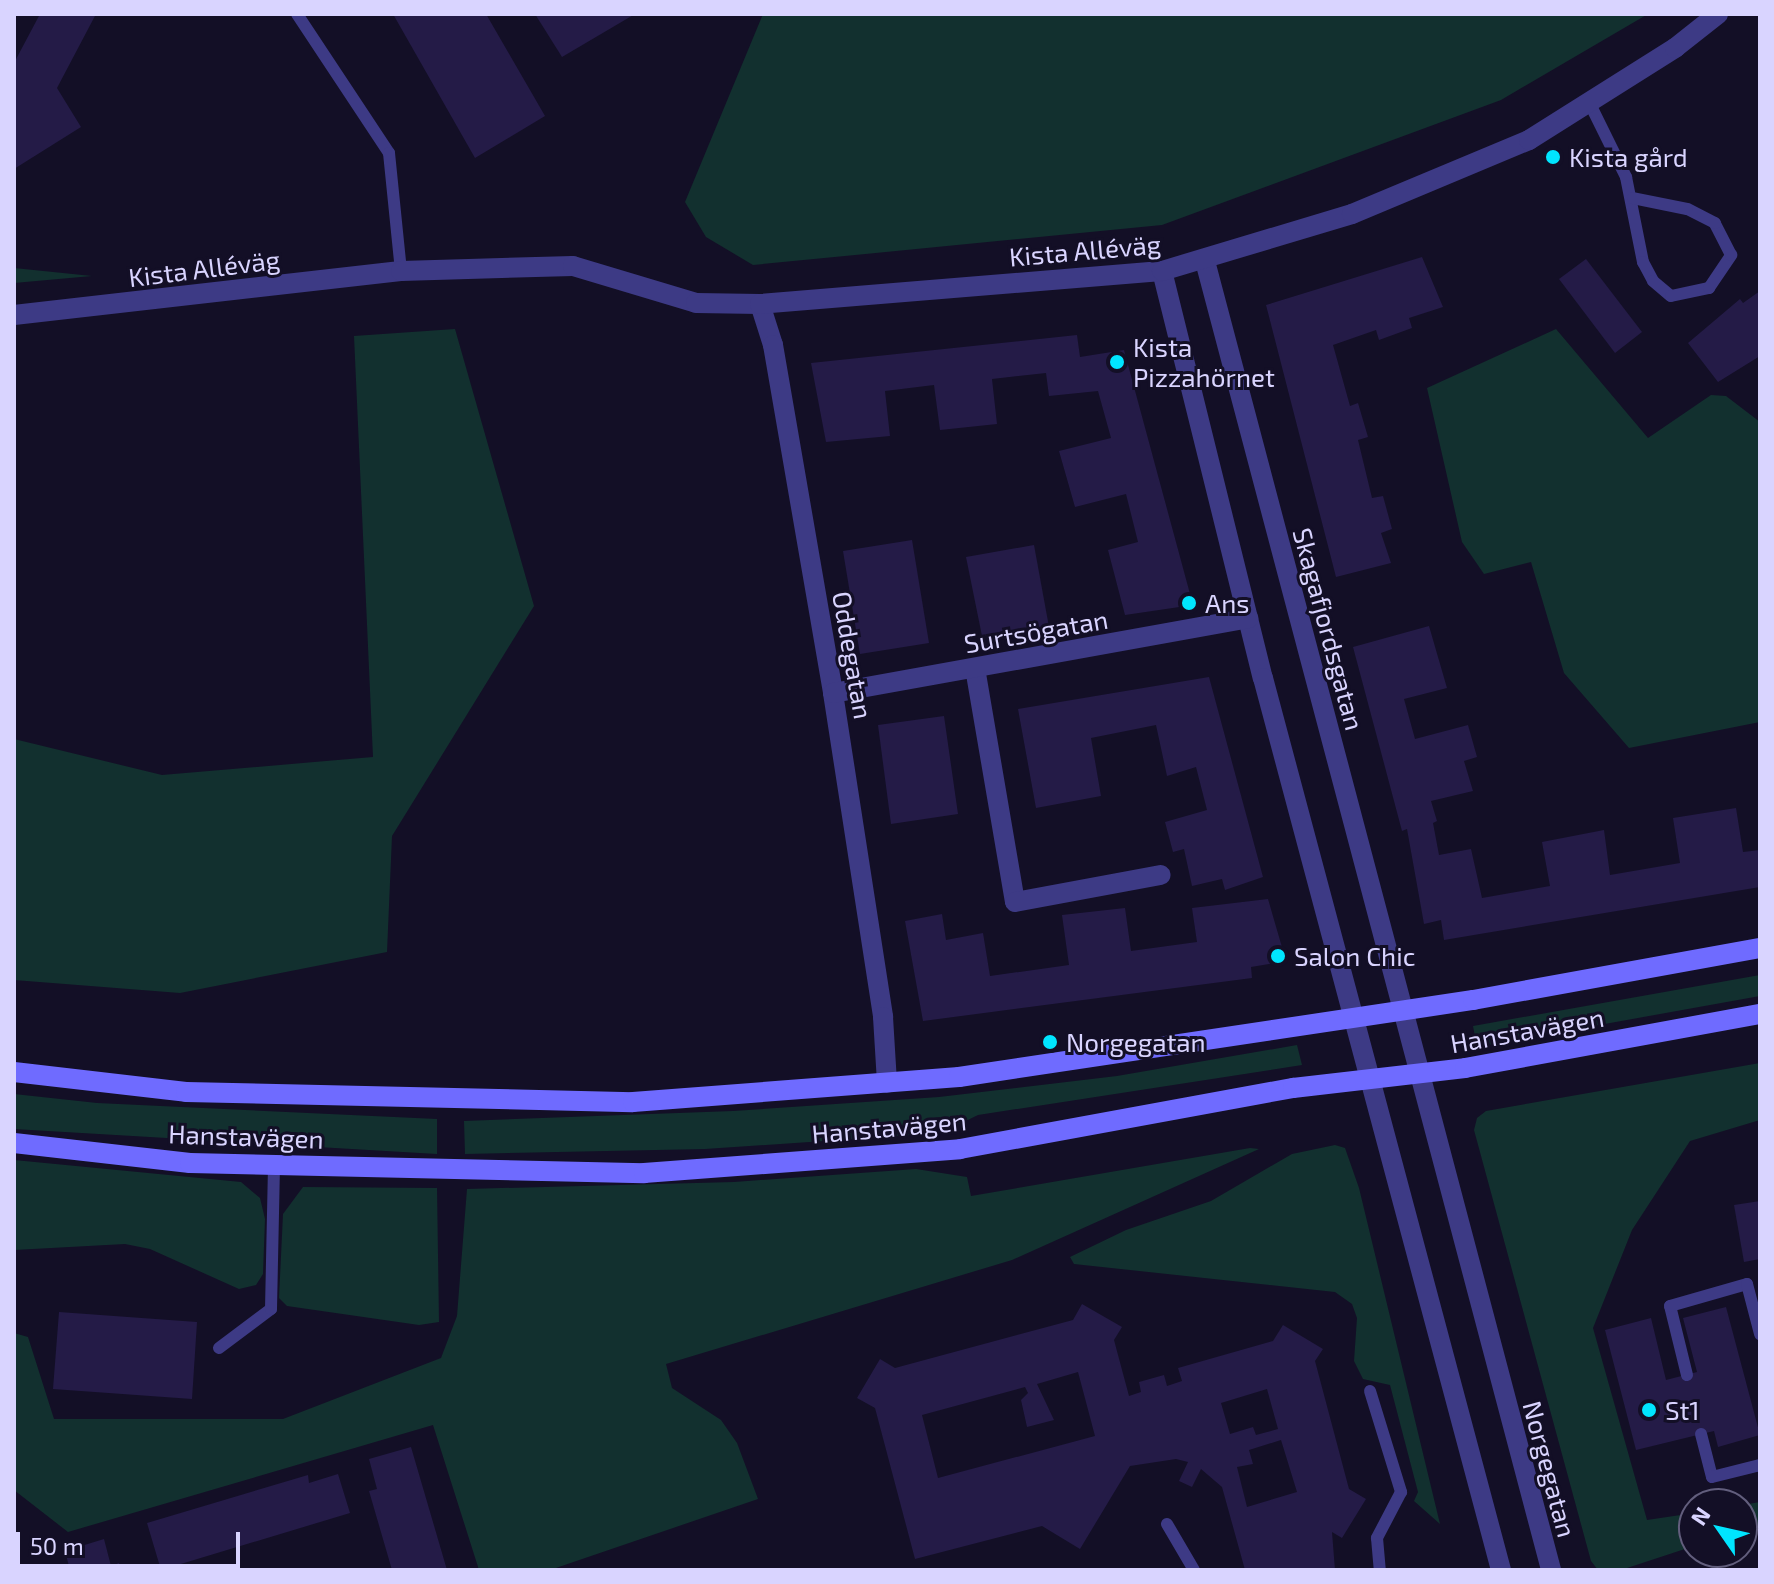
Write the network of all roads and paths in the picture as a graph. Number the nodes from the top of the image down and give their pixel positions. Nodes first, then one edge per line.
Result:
1 (297, 14) edge
2 (1718, 14) edge
3 (1589, 102) junction
4 (1633, 198) junction
5 (1205, 261) junction
6 (401, 271) junction
7 (1162, 271) junction
8 (760, 304) junction
9 (14, 315) edge
10 (1248, 618) junction
11 (975, 668) junction
12 (833, 693) junction
13 (1161, 875) dead end
14 (1760, 948) edge
15 (1402, 1011) junction
16 (1760, 1014) edge
17 (1353, 1018) junction
18 (14, 1072) edge
19 (1418, 1074) junction
20 (1369, 1079) junction
21 (887, 1083) junction
22 (14, 1143) edge
23 (274, 1165) junction
24 (1760, 1334) edge
25 (219, 1348) dead end
26 (1687, 1375) dead end
27 (1370, 1391) dead end
28 (1701, 1434) dead end
29 (1760, 1465) edge
30 (1167, 1524) dead end
31 (1194, 1570) edge
32 (1380, 1570) edge
33 (1501, 1570) edge
34 (1551, 1570) edge

1 - 6 lane
2 - 3 street, Kista Alléväg
3 - 4 lane
3 - 5 street, Kista Alléväg
4 - 4 lane
5 - 7 street, Kista Alléväg
5 - 15 street, Skagafjordsgatan
6 - 8 street, Kista Alléväg
6 - 9 street, Kista Alléväg
7 - 8 street, Kista Alléväg
7 - 10 street
8 - 12 street, Oddegatan
10 - 11 street, Surtsögatan
10 - 17 street
11 - 12 street, Surtsögatan
11 - 13 street
12 - 21 street, Oddegatan
14 - 15 main road, Hanstavägen
15 - 17 main road, Hanstavägen
15 - 19 street, Norgegatan
16 - 19 main road, Hanstavägen
17 - 20 street
17 - 21 main road, Hanstavägen
18 - 21 main road, Hanstavägen
19 - 20 main road, Hanstavägen
19 - 34 street, Norgegatan
20 - 23 main road, Hanstavägen
20 - 33 street
22 - 23 main road, Hanstavägen
23 - 25 lane
24 - 26 lane
27 - 32 lane
28 - 29 lane
30 - 31 lane

